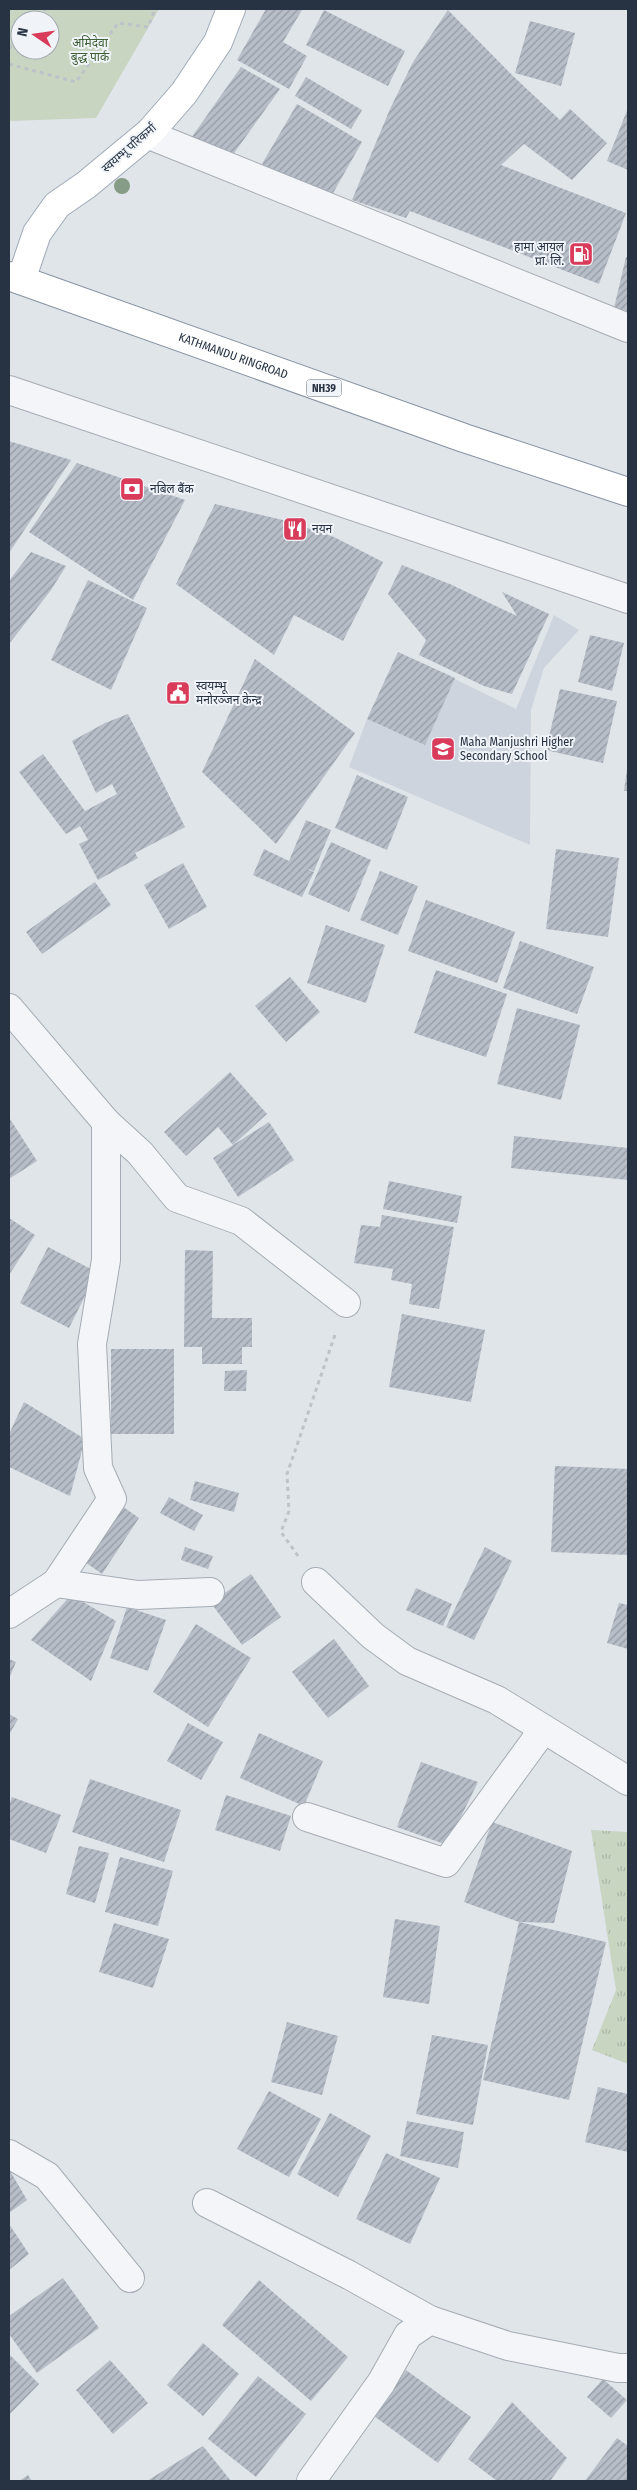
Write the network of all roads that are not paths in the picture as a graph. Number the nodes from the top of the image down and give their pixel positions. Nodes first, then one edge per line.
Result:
1 (232, 9) edge
2 (150, 132) junction
3 (15, 278) edge
4 (628, 328) edge
5 (9, 390) edge
6 (628, 492) edge
7 (628, 599) edge
8 (9, 1008) edge
9 (106, 1122) junction
10 (346, 1303) road end
11 (316, 1582) road end
12 (56, 1583) junction
13 (210, 1592) dead end
14 (9, 1614) edge
15 (543, 1730) junction
16 (628, 1781) edge
17 (307, 1818) dead end
18 (9, 2154) edge
19 (208, 2203) dead end
20 (130, 2278) dead end
21 (430, 2320) junction
22 (628, 2368) edge
23 (310, 2481) edge

1 - 2 main road, स्वयम्भू परिकर्मा
2 - 3 main road, स्वयम्भू परिकर्मा
2 - 4 street
3 - 6 main road, KATHMANDU RINGROAD / NH39
5 - 7 street
8 - 9 street
9 - 10 street
9 - 12 street
11 - 15 street
12 - 13 street
12 - 14 street
15 - 16 street
15 - 17 street
18 - 20 street
19 - 21 street
21 - 22 street
21 - 23 street

